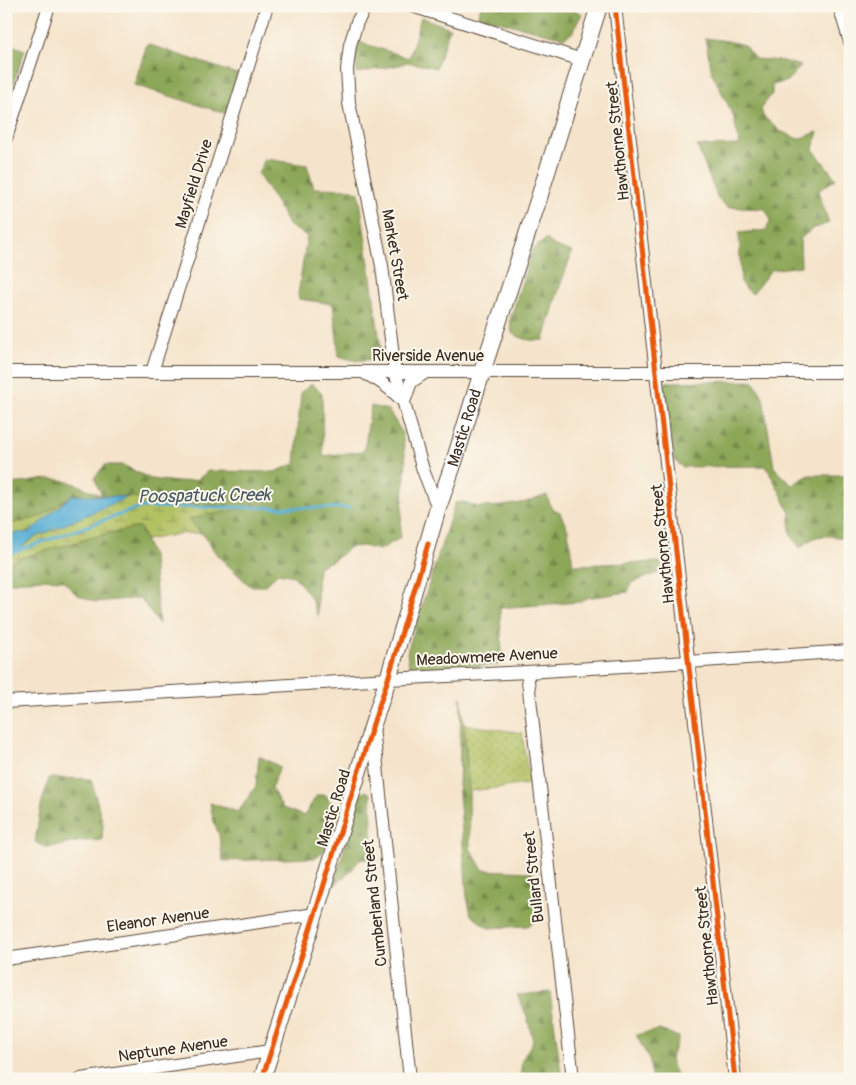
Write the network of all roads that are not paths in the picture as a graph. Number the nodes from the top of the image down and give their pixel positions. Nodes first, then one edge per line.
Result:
1 (49, 6) edge
2 (267, 6) edge
3 (366, 6) edge
4 (412, 6) edge
5 (599, 6) edge
6 (615, 6) edge
7 (838, 6) edge
8 (850, 42) edge
9 (582, 60) junction
10 (6, 138) edge
11 (6, 372) edge
12 (152, 372) junction
13 (363, 372) junction
14 (394, 372) junction
15 (426, 372) junction
16 (482, 372) junction
17 (656, 372) junction
18 (850, 372) edge
19 (404, 402) junction
20 (438, 508) junction
21 (850, 651) edge
22 (688, 662) junction
23 (527, 672) junction
24 (388, 679) junction
25 (6, 702) edge
26 (373, 724) junction
27 (315, 914) junction
28 (6, 959) edge
29 (270, 1051) junction
30 (82, 1079) edge
31 (262, 1079) edge
32 (410, 1079) edge
33 (573, 1079) edge
34 (735, 1079) edge

1 - 10 street
2 - 12 street, Mayfield Drive
3 - 14 street, Market Street
4 - 9 street
5 - 9 main road, Mastic Road
6 - 17 street, Hawthorne Street
7 - 8 street
9 - 16 main road, Mastic Road
11 - 12 street, Riverside Avenue
12 - 13 street, Riverside Avenue
13 - 14 street, Riverside Avenue
13 - 19 street
14 - 15 street, Riverside Avenue
14 - 19 street, Market Street
15 - 16 street, Riverside Avenue
15 - 19 street
16 - 17 street, Riverside Avenue
16 - 20 main road, Mastic Road
17 - 18 street, Riverside Avenue
17 - 22 street, Hawthorne Street
19 - 20 street, Market Street
20 - 24 main road, Mastic Road
21 - 22 street, Meadowmere Avenue
22 - 23 street, Meadowmere Avenue
22 - 34 street, Hawthorne Street
23 - 24 street, Meadowmere Avenue
23 - 33 street, Bullard Street
24 - 25 street, Meadowmere Avenue
24 - 26 main road, Mastic Road
26 - 27 main road, Mastic Road
26 - 32 street, Cumberland Street
27 - 28 street, Eleanor Avenue
27 - 29 main road, Mastic Road
29 - 30 street, Neptune Avenue
29 - 31 main road, Mastic Road

